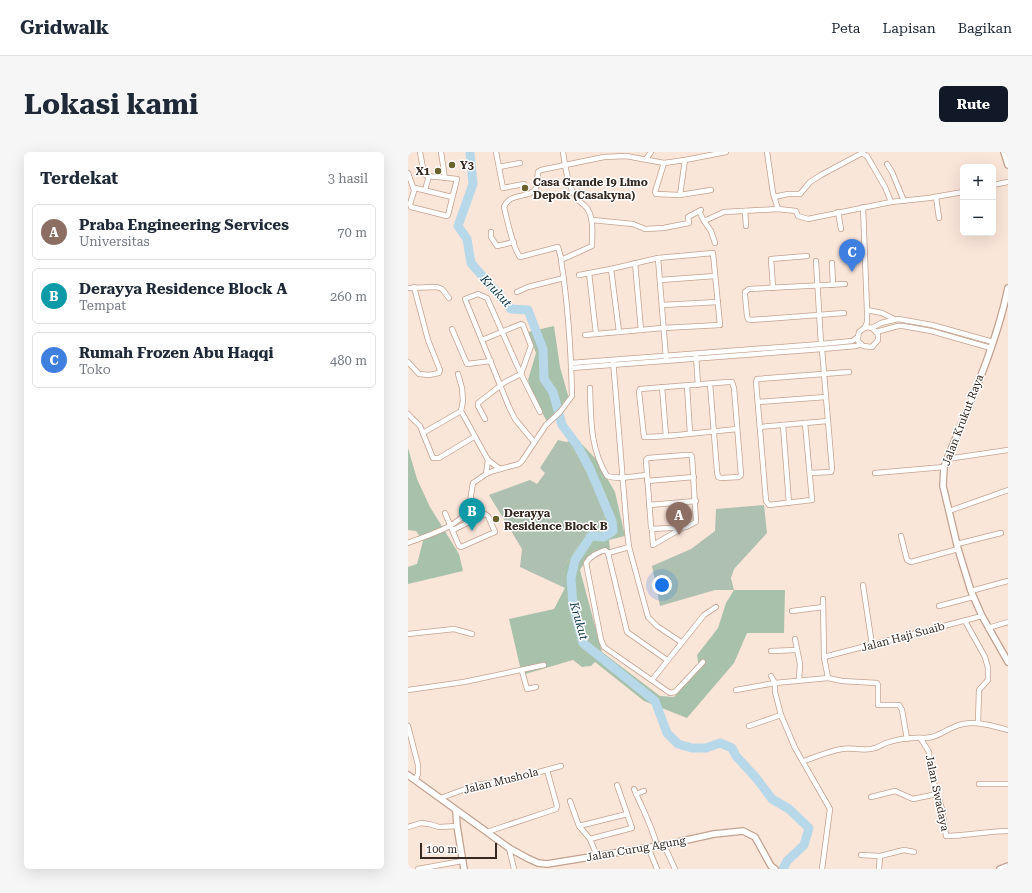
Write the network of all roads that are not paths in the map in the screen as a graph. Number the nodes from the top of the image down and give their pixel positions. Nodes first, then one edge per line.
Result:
1 (420, 152) edge
2 (441, 152) edge
3 (496, 152) edge
4 (563, 152) edge
5 (651, 152) edge
6 (726, 152) edge
7 (767, 152) edge
8 (1004, 152) edge
9 (626, 154) edge
10 (646, 159) junction
11 (685, 160) junction
12 (520, 163) dead end
13 (664, 163) junction
14 (887, 164) dead end
15 (1008, 165) edge
16 (565, 166) junction
17 (499, 167) junction
18 (408, 173) edge
19 (429, 176) junction
20 (444, 178) junction
21 (1008, 182) edge
22 (524, 184) dead end
23 (996, 184) edge
24 (414, 190) junction
25 (425, 190) junction
26 (711, 190) dead end
27 (960, 192) edge
28 (680, 195) junction
29 (410, 196) edge
30 (936, 196) junction
31 (452, 197) junction
32 (774, 197) junction
33 (904, 201) junction
34 (891, 202) junction
35 (863, 207) junction
36 (778, 209) junction
37 (745, 211) junction
38 (838, 212) junction
39 (939, 218) dead end
40 (592, 220) junction
41 (704, 221) junction
42 (746, 226) dead end
43 (841, 230) dead end
44 (491, 232) dead end
45 (514, 242) junction
46 (715, 242) dead end
47 (807, 256) dead end
48 (561, 258) junction
49 (658, 258) junction
50 (816, 261) dead end
51 (635, 263) junction
52 (832, 263) dead end
53 (611, 269) junction
54 (589, 274) junction
55 (579, 275) dead end
56 (715, 276) junction
57 (564, 278) junction
58 (660, 280) junction
59 (833, 284) junction
60 (845, 284) dead end
61 (817, 285) junction
62 (414, 287) junction
63 (408, 288) edge
64 (773, 288) junction
65 (1008, 288) edge
66 (517, 292) dead end
67 (449, 298) dead end
68 (718, 302) junction
69 (662, 305) junction
70 (867, 310) junction
71 (844, 313) dead end
72 (819, 315) junction
73 (896, 319) junction
74 (898, 326) junction
75 (663, 328) junction
76 (869, 328) junction
77 (452, 329) dead end
78 (641, 330) junction
79 (502, 332) junction
80 (619, 332) junction
81 (876, 332) junction
82 (596, 334) junction
83 (585, 335) dead end
84 (858, 338) junction
85 (482, 340) junction
86 (993, 342) junction
87 (861, 344) junction
88 (821, 347) junction
89 (991, 348) junction
90 (696, 356) junction
91 (666, 358) junction
92 (491, 361) junction
93 (408, 362) edge
94 (613, 363) junction
95 (571, 366) junction
96 (849, 372) dead end
97 (824, 373) junction
98 (458, 374) dead end
99 (521, 374) junction
100 (710, 384) junction
101 (698, 385) junction
102 (500, 386) junction
103 (687, 386) junction
104 (590, 388) dead end
105 (662, 388) junction
106 (826, 397) junction
107 (758, 402) junction
108 (461, 411) junction
109 (540, 412) dead end
110 (408, 414) edge
111 (485, 419) dead end
112 (828, 421) junction
113 (805, 423) junction
114 (783, 425) junction
115 (760, 427) junction
116 (737, 429) junction
117 (714, 431) junction
118 (423, 433) junction
119 (690, 433) junction
120 (666, 436) junction
121 (474, 437) junction
122 (534, 442) junction
123 (1008, 450) edge
124 (947, 459) junction
125 (488, 460) junction
126 (944, 467) junction
127 (500, 469) junction
128 (810, 473) junction
129 (875, 473) dead end
130 (486, 474) junction
131 (646, 475) junction
132 (623, 477) junction
133 (694, 477) junction
134 (647, 481) junction
135 (1008, 490) edge
136 (696, 501) junction
137 (789, 503) junction
138 (649, 504) junction
139 (949, 511) junction
140 (445, 513) dead end
141 (450, 525) junction
142 (686, 527) junction
143 (652, 529) junction
144 (453, 530) junction
145 (1001, 533) dead end
146 (901, 536) dead end
147 (408, 543) edge
148 (629, 546) junction
149 (957, 547) junction
150 (608, 553) junction
151 (1008, 581) edge
152 (863, 585) dead end
153 (970, 596) junction
154 (823, 599) dead end
155 (939, 606) dead end
156 (716, 607) dead end
157 (823, 607) junction
158 (792, 611) dead end
159 (982, 616) junction
160 (967, 620) junction
161 (1008, 622) edge
162 (988, 628) junction
163 (408, 634) edge
164 (472, 634) dead end
165 (795, 639) dead end
166 (681, 642) junction
167 (872, 645) junction
168 (796, 650) junction
169 (771, 651) dead end
170 (824, 657) junction
171 (667, 660) junction
172 (703, 662) dead end
173 (1008, 662) edge
174 (544, 665) dead end
175 (522, 671) junction
176 (771, 676) dead end
177 (828, 678) junction
178 (652, 680) junction
179 (800, 680) junction
180 (775, 683) junction
181 (536, 687) dead end
182 (408, 690) edge
183 (736, 690) dead end
184 (781, 715) junction
185 (978, 723) junction
186 (408, 726) edge
187 (749, 726) dead end
188 (1008, 730) edge
189 (907, 739) junction
190 (921, 739) junction
191 (804, 761) junction
192 (561, 766) dead end
193 (547, 770) junction
194 (408, 775) edge
195 (415, 780) junction
196 (979, 784) dead end
197 (1008, 784) edge
198 (617, 785) dead end
199 (644, 791) dead end
200 (937, 794) junction
201 (871, 797) dead end
202 (441, 798) junction
203 (570, 801) dead end
204 (456, 811) junction
205 (627, 814) junction
206 (457, 826) junction
207 (579, 826) junction
208 (408, 827) edge
209 (487, 832) junction
210 (1008, 832) edge
211 (590, 838) junction
212 (664, 845) junction
213 (657, 846) junction
214 (648, 847) junction
215 (509, 848) junction
216 (914, 852) dead end
217 (861, 855) dead end
218 (597, 856) junction
219 (880, 856) junction
220 (462, 861) junction
221 (548, 866) edge
222 (1008, 866) edge
223 (418, 869) edge
224 (464, 869) edge
225 (514, 869) edge
226 (657, 869) edge
227 (675, 869) edge
228 (774, 869) edge
229 (822, 869) edge
230 (880, 869) edge
231 (1000, 869) edge

1 - 19 street
2 - 20 street
3 - 17 street
4 - 16 street
5 - 10 street
6 - 11 street
7 - 32 street
8 - 15 street
9 - 10 street
9 - 16 street
10 - 13 street
11 - 13 street
11 - 28 street
12 - 17 street
13 - 28 street
14 - 33 street
16 - 40 street
16 - 45 street
17 - 22 street
18 - 24 street
19 - 20 street
19 - 25 street
20 - 31 street
21 - 23 street
24 - 25 street
24 - 29 street
25 - 31 street
26 - 28 street
27 - 30 street
29 - 31 street
30 - 33 street
30 - 39 street
32 - 34 street
32 - 36 street
33 - 34 street
34 - 35 street
35 - 38 street
35 - 70 street
36 - 37 street
36 - 38 street
37 - 41 street
37 - 42 street
38 - 43 street
40 - 41 street
40 - 48 street
41 - 46 street
44 - 45 street
45 - 48 street
47 - 64 street
48 - 57 street
49 - 51 street
49 - 56 street
49 - 58 street
50 - 61 street
51 - 53 street
51 - 78 street
52 - 59 street
53 - 54 street
53 - 80 street
54 - 55 street
54 - 82 street
56 - 58 street
56 - 68 street
57 - 66 street
57 - 95 street
58 - 69 street
59 - 60 street
59 - 61 street
61 - 64 street
61 - 72 street
62 - 63 street
62 - 67 street
62 - 93 street
64 - 72 street
65 - 86 street, Jalan Krukut Raya
68 - 69 street
68 - 75 street
69 - 75 street
70 - 73 street
70 - 76 street
71 - 72 street
72 - 88 street
73 - 74 street
73 - 76 street
73 - 86 street
74 - 81 street
74 - 89 street
75 - 78 street
75 - 91 street
76 - 81 street
76 - 84 street
77 - 92 street
78 - 80 street
79 - 85 street
79 - 85 street
79 - 99 street
79 - 99 street
80 - 82 street
81 - 87 street
82 - 83 street
84 - 87 street
84 - 88 street
85 - 92 street
86 - 89 street, Jalan Krukut Raya
87 - 88 street
88 - 90 street
88 - 97 street
89 - 124 street, Jalan Krukut Raya
90 - 91 street
90 - 101 street
91 - 94 street
92 - 102 street
94 - 95 street
94 - 132 street
95 - 122 street
96 - 97 street
97 - 106 street
97 - 107 street
98 - 108 street
99 - 102 street
99 - 109 street
100 - 101 street
100 - 116 street
100 - 117 street
101 - 103 street
102 - 111 street
102 - 122 street
103 - 105 street
103 - 119 street
104 - 132 street
105 - 120 street
105 - 120 street
106 - 107 street
106 - 112 street
107 - 115 street
108 - 118 street
108 - 121 street
110 - 118 street
112 - 113 street
112 - 128 street
113 - 114 street
113 - 128 street
114 - 115 street
114 - 137 street
115 - 137 street
116 - 117 street
116 - 117 street
117 - 119 street
118 - 121 street
119 - 120 street
121 - 125 street
122 - 127 street
123 - 124 street
124 - 126 street, Jalan Krukut Raya
125 - 127 street
125 - 130 street
126 - 129 street
126 - 139 street, Jalan Krukut Raya
127 - 130 street
128 - 137 street
130 - 141 street
131 - 132 street
131 - 133 street
131 - 134 street
132 - 148 street
133 - 134 street
133 - 136 street
134 - 138 street
135 - 139 street
136 - 138 street
136 - 142 street
138 - 143 street
139 - 149 street, Jalan Krukut Raya
140 - 141 street
141 - 144 street
141 - 147 street
142 - 143 street
142 - 143 street
144 - 144 street
145 - 149 street
146 - 149 street
148 - 150 street
148 - 166 street
149 - 153 street, Jalan Krukut Raya
150 - 171 street
150 - 178 street
151 - 153 street
152 - 167 street
153 - 155 street
153 - 159 street, Jalan Krukut Raya
154 - 157 street
156 - 166 street
157 - 158 street
157 - 170 street
159 - 160 street, Jalan Haji Suaib
159 - 162 street, Jalan Krukut Raya
160 - 167 street, Jalan Haji Suaib
160 - 185 street
161 - 162 street
162 - 173 street, Jalan Krukut Raya
163 - 164 street
165 - 168 street
166 - 171 street
167 - 170 street, Jalan Haji Suaib
168 - 169 street
168 - 179 street
170 - 177 street
171 - 178 street
172 - 178 street
174 - 175 street
175 - 181 street
175 - 182 street
176 - 180 street
177 - 179 street
177 - 189 street
179 - 180 street
180 - 183 street
180 - 184 street
184 - 187 street
184 - 191 street
185 - 188 street
185 - 190 street
186 - 195 street
189 - 190 street
189 - 191 street
190 - 200 street, Jalan Swadaya
191 - 229 street
192 - 193 street, Jalan Mushola
193 - 202 street, Jalan Mushola
193 - 209 street
194 - 195 street, Jalan Curug Agung
195 - 202 street, Jalan Curug Agung
196 - 197 street
198 - 205 street
199 - 213 street
200 - 201 street
200 - 210 street, Jalan Swadaya
202 - 204 street, Jalan Curug Agung
203 - 207 street
204 - 206 street
204 - 209 street, Jalan Curug Agung
205 - 207 street
205 - 211 street
206 - 208 street
206 - 220 street
207 - 211 street
209 - 215 street, Jalan Curug Agung
211 - 218 street
212 - 213 street, Jalan Curug Agung
212 - 227 street
212 - 228 street, Jalan Curug Agung
213 - 214 street, Jalan Curug Agung
214 - 218 street, Jalan Curug Agung
214 - 226 street
215 - 221 street, Jalan Curug Agung
215 - 225 street
216 - 219 street
217 - 219 street
218 - 221 street, Jalan Curug Agung
219 - 230 street
220 - 223 street
220 - 224 street
222 - 231 street

